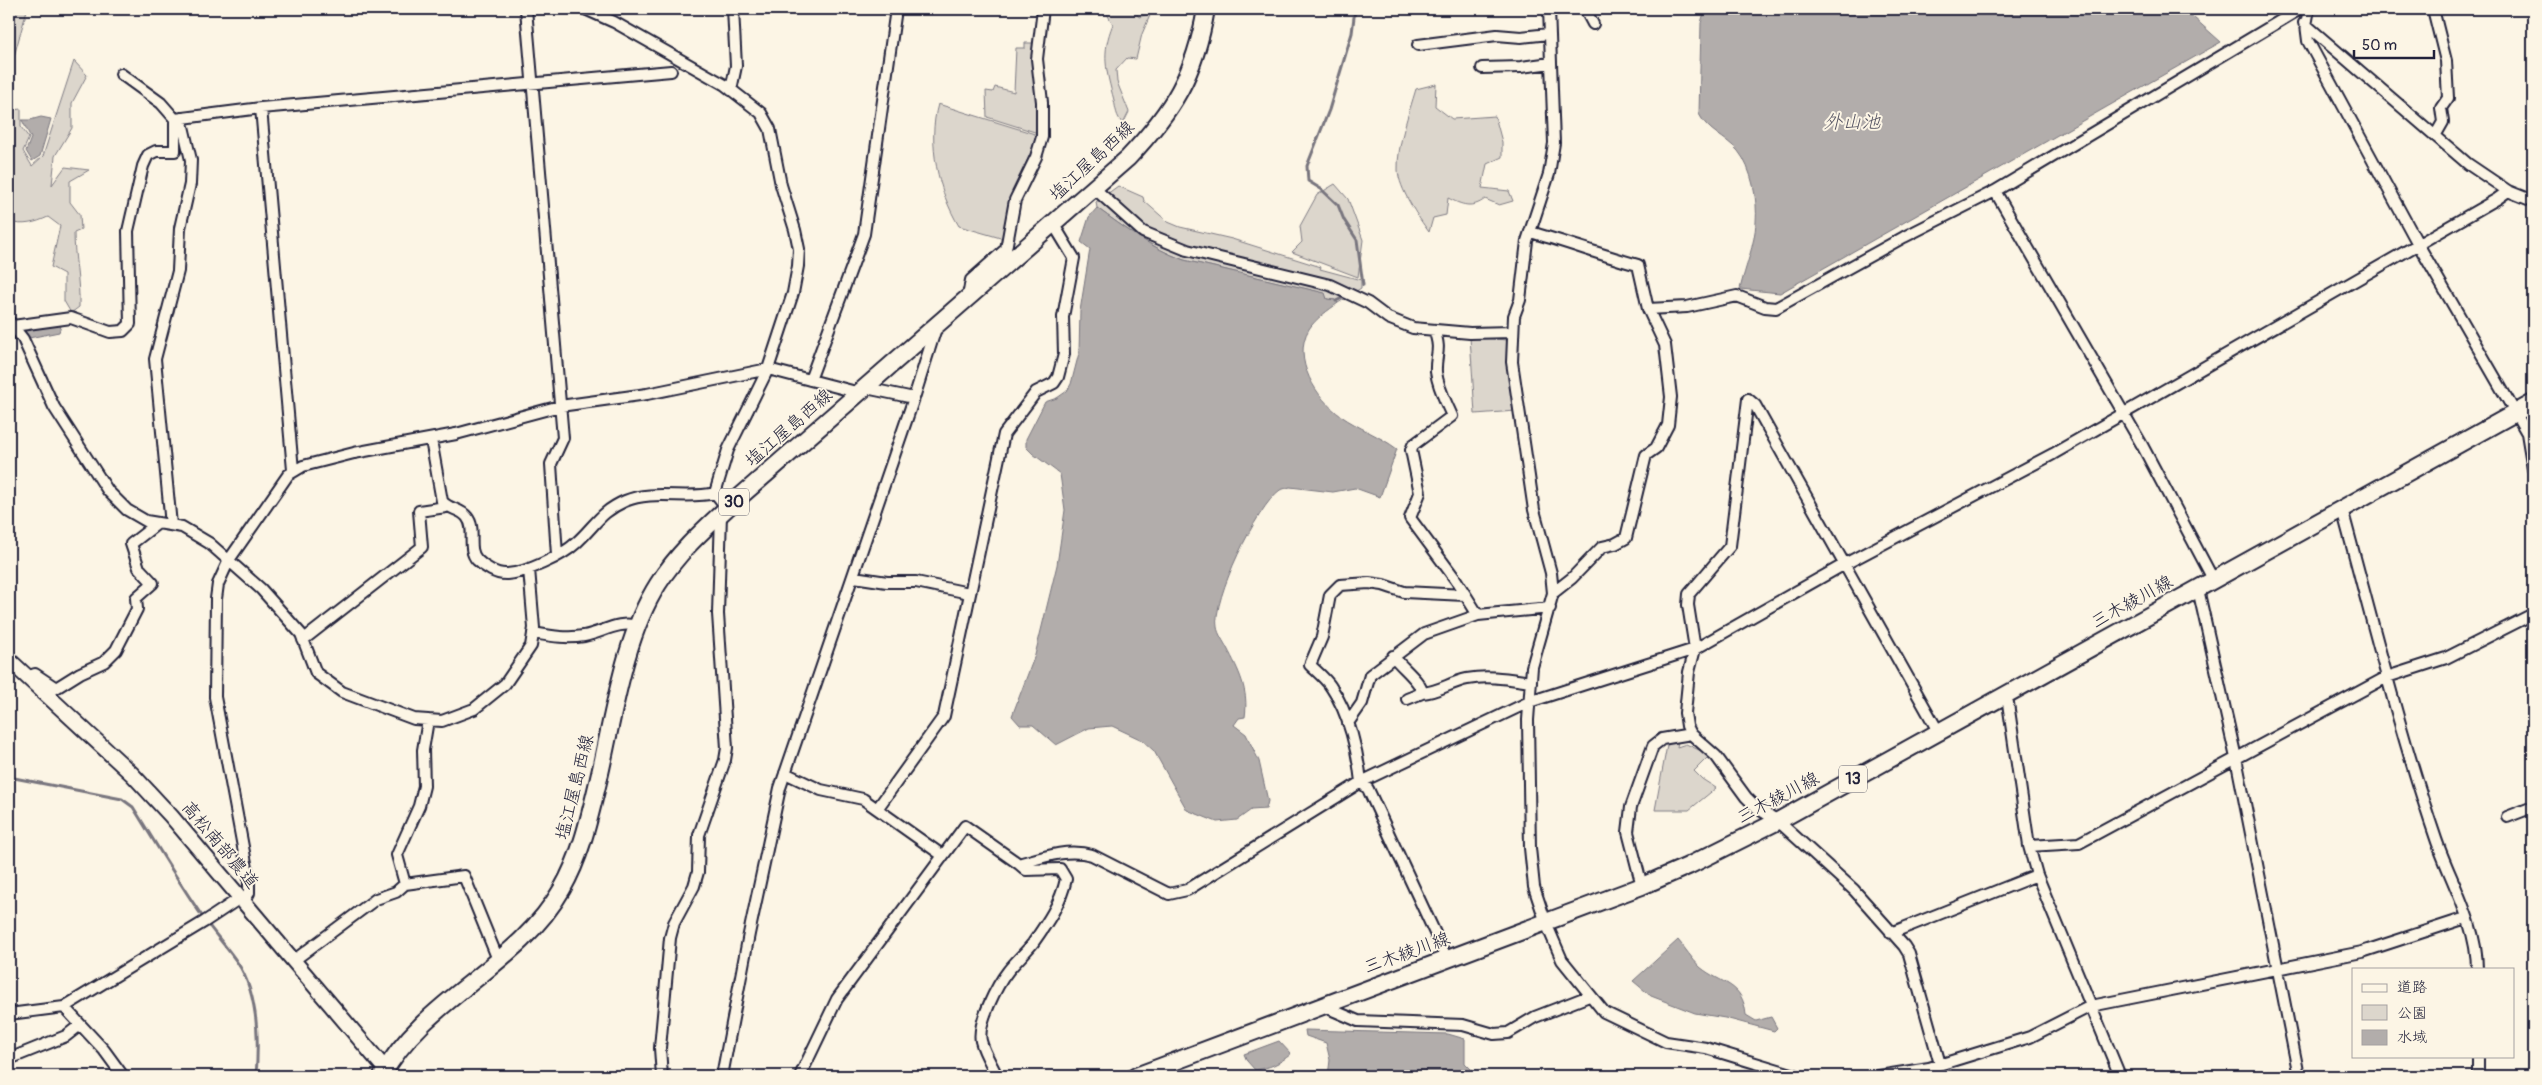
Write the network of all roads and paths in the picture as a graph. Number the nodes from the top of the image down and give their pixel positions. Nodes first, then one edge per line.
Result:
1 (526, 9) edge
2 (585, 9) edge
3 (733, 9) edge
4 (896, 9) edge
5 (1043, 9) edge
6 (1206, 9) edge
7 (1549, 9) edge
8 (1585, 9) edge
9 (2309, 9) edge
10 (2433, 9) edge
11 (2292, 11) edge
12 (1593, 24) dead end
13 (2306, 25) junction
14 (1549, 34) junction
15 (1418, 45) dead end
16 (1551, 63) junction
17 (1482, 68) dead end
18 (671, 71) dead end
19 (121, 74) dead end
20 (531, 84) junction
21 (732, 90) junction
22 (262, 108) junction
23 (178, 118) junction
24 (2435, 136) junction
25 (1095, 189) junction
26 (1995, 191) junction
27 (2508, 191) junction
28 (2533, 202) edge
29 (1054, 225) junction
30 (1530, 232) junction
31 (2418, 244) junction
32 (968, 299) junction
33 (1648, 309) junction
34 (11, 324) edge
35 (936, 327) junction
36 (1434, 330) junction
37 (1512, 332) junction
38 (768, 369) junction
39 (810, 380) junction
40 (863, 390) junction
41 (914, 398) junction
42 (2533, 403) edge
43 (560, 406) junction
44 (2124, 413) junction
45 (2516, 413) junction
46 (431, 440) junction
47 (2533, 469) edge
48 (293, 470) junction
49 (715, 493) junction
50 (446, 507) junction
51 (2342, 509) junction
52 (724, 511) junction
53 (158, 523) junction
54 (171, 525) junction
55 (556, 555) junction
56 (229, 560) junction
57 (1846, 564) junction
58 (529, 569) junction
59 (854, 576) junction
60 (2214, 579) junction
61 (2198, 589) junction
62 (1553, 593) junction
63 (969, 594) junction
64 (1464, 595) junction
65 (1550, 608) junction
66 (2533, 614) edge
67 (1478, 615) junction
68 (638, 626) junction
69 (534, 633) junction
70 (303, 640) junction
71 (1695, 649) junction
72 (1393, 656) junction
73 (9, 660) edge
74 (27, 677) junction
75 (2387, 677) junction
76 (1531, 682) junction
77 (1422, 693) junction
78 (2004, 696) junction
79 (1407, 699) dead end
80 (1529, 702) junction
81 (428, 720) junction
82 (1348, 723) junction
83 (1938, 731) junction
84 (1691, 734) junction
85 (2236, 758) junction
86 (785, 773) junction
87 (1361, 782) junction
88 (2533, 807) edge
89 (877, 809) junction
90 (2507, 817) dead end
91 (1778, 821) junction
92 (2029, 846) junction
93 (942, 855) junction
94 (1019, 864) junction
95 (2037, 875) junction
96 (405, 884) junction
97 (1642, 886) junction
98 (241, 900) junction
99 (2466, 918) junction
100 (1546, 923) junction
101 (1891, 933) junction
102 (1447, 959) junction
103 (293, 961) junction
104 (499, 962) junction
105 (2278, 968) junction
106 (2477, 968) edge
107 (1589, 996) junction
108 (1323, 1006) junction
109 (2091, 1006) junction
110 (64, 1008) junction
111 (9, 1014) edge
112 (80, 1025) junction
113 (2478, 1058) edge
114 (9, 1059) edge
115 (1940, 1064) junction
116 (9, 1073) edge
117 (384, 1073) edge
118 (1891, 1075) edge
119 (11, 1076) edge
120 (123, 1076) edge
121 (662, 1076) edge
122 (722, 1076) edge
123 (800, 1076) edge
124 (997, 1076) edge
125 (1136, 1076) edge
126 (1798, 1076) edge
127 (1879, 1076) edge
128 (2120, 1076) edge
129 (2299, 1076) edge
130 (2478, 1076) edge

1 - 20 street
2 - 21 street
3 - 21 street
4 - 39 street
5 - 32 street
6 - 25 main road, 塩江屋島西線 / 30
7 - 14 street
8 - 12 street
9 - 13 street
10 - 24 street
11 - 13 street
11 - 26 street
13 - 24 street
13 - 31 street
14 - 15 street
14 - 16 street
16 - 17 street
16 - 30 street
18 - 20 street
19 - 23 street
20 - 22 street
20 - 43 street
21 - 38 street
22 - 23 street
22 - 48 street
23 - 34 street
23 - 54 street
24 - 27 street
25 - 29 main road, 塩江屋島西線 / 30
25 - 36 street
26 - 33 street
26 - 44 street
27 - 28 street
27 - 31 street
29 - 32 main road, 塩江屋島西線 / 30
29 - 63 street
30 - 33 street
30 - 37 street
31 - 44 street
31 - 45 street
32 - 35 main road, 塩江屋島西線 / 30
33 - 62 street
34 - 53 street
35 - 40 main road, 塩江屋島西線 / 30
35 - 41 street
36 - 37 street
36 - 64 street
37 - 62 street
38 - 39 street
38 - 43 street
38 - 49 street
39 - 40 street
40 - 41 street
40 - 52 main road, 塩江屋島西線 / 30
41 - 59 street
42 - 45 main road, 三木綾川線 / 13
43 - 46 street
43 - 55 street
44 - 57 street
44 - 60 street
45 - 47 street
45 - 51 main road, 三木綾川線 / 13
46 - 48 street
46 - 50 street
48 - 56 street
49 - 52 street
49 - 55 street
50 - 58 street
50 - 70 street
51 - 60 main road, 三木綾川線 / 13
51 - 75 street
52 - 68 main road, 塩江屋島西線 / 30
52 - 121 street
53 - 54 street
53 - 74 street
54 - 56 street
55 - 58 street
56 - 70 street
56 - 98 street
57 - 71 street
57 - 71 street
57 - 83 street
58 - 69 street
59 - 63 street
59 - 86 street
60 - 61 main road, 三木綾川線 / 13
61 - 78 main road, 三木綾川線 / 13
61 - 85 street
62 - 65 street
63 - 89 street
64 - 67 street
64 - 82 street
65 - 67 street
65 - 76 street
66 - 75 street
67 - 72 street
68 - 69 street
68 - 104 main road, 塩江屋島西線 / 30
69 - 81 street
70 - 81 street
71 - 80 street
71 - 84 street
72 - 77 street
72 - 82 street
73 - 74 street, 高松南部農道
74 - 98 street, 高松南部農道
75 - 85 street
75 - 99 street
76 - 77 street
76 - 80 street
77 - 79 street
78 - 83 main road, 三木綾川線 / 13
78 - 92 street
80 - 87 street
80 - 100 street
81 - 96 street
82 - 87 street
83 - 91 main road, 三木綾川線 / 13
84 - 91 street
84 - 97 street
85 - 92 street
85 - 105 street
86 - 89 street
86 - 122 street
87 - 94 street
87 - 102 street
88 - 90 street
89 - 93 street
91 - 97 main road, 三木綾川線 / 13
91 - 101 street
92 - 95 street
93 - 94 street
93 - 123 street
94 - 124 street
95 - 101 street
95 - 109 street
96 - 103 street
96 - 104 street
97 - 100 main road, 三木綾川線 / 13
98 - 103 street, 高松南部農道
98 - 110 street
99 - 105 street
99 - 106 street
100 - 102 main road, 三木綾川線 / 13
100 - 107 street
101 - 115 street
102 - 108 main road, 三木綾川線 / 13
103 - 117 street, 高松南部農道
104 - 117 main road, 塩江屋島西線 / 30
105 - 109 street
105 - 129 street
107 - 108 street
107 - 126 street
108 - 125 main road, 三木綾川線 / 13
109 - 115 street
109 - 128 street
110 - 111 street
110 - 112 street
112 - 114 street
112 - 120 street
113 - 130 street
115 - 118 street
116 - 119 street
118 - 127 street

